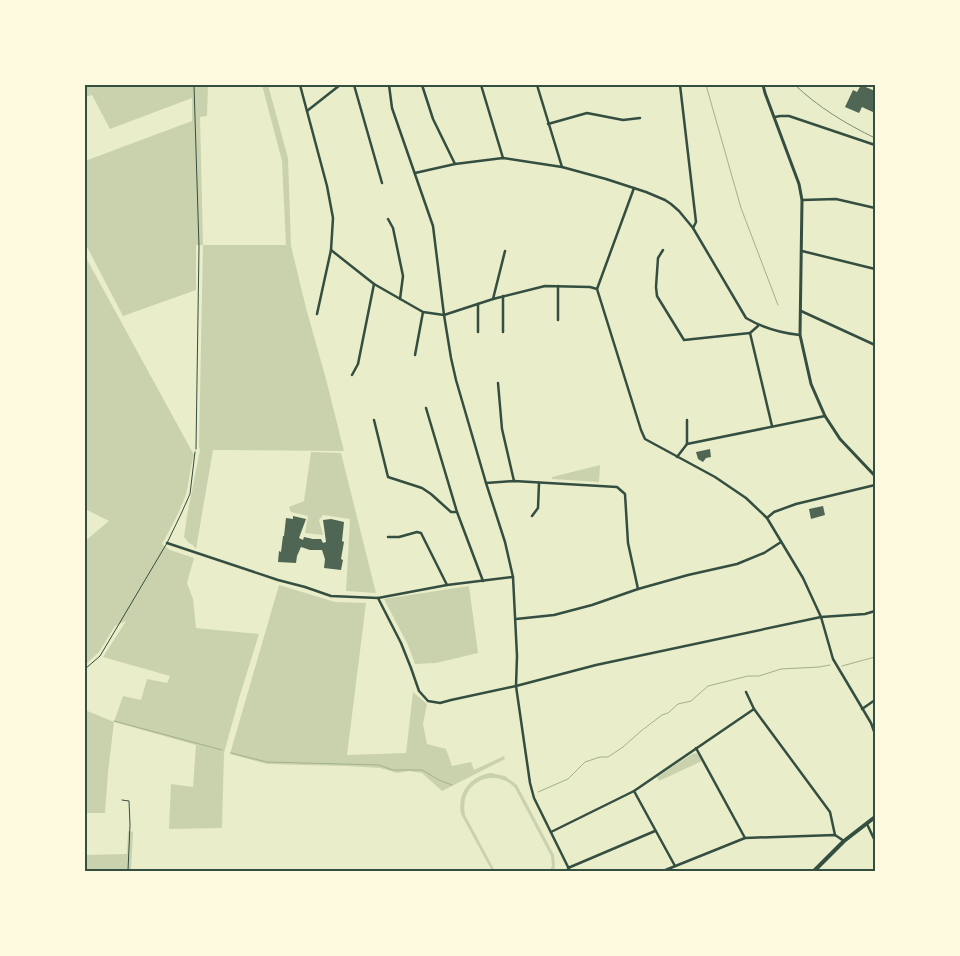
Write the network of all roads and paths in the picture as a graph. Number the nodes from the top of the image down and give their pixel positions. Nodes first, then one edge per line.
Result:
1 (194, 85) edge
2 (300, 85) edge
3 (340, 85) edge
4 (354, 85) edge
5 (389, 85) edge
6 (422, 85) edge
7 (481, 85) edge
8 (537, 85) edge
9 (680, 85) edge
10 (764, 85) edge
11 (307, 111) junction
12 (775, 117) junction
13 (640, 118) dead end
14 (548, 124) junction
15 (875, 145) edge
16 (503, 158) junction
17 (455, 164) junction
18 (562, 167) junction
19 (415, 173) junction
20 (382, 184) dead end
21 (634, 188) junction
22 (802, 200) junction
23 (875, 208) edge
24 (388, 219) dead end
25 (692, 228) junction
26 (331, 250) junction
27 (505, 250) dead end
28 (663, 250) dead end
29 (802, 251) junction
30 (875, 270) edge
31 (374, 284) junction
32 (558, 286) junction
33 (597, 289) junction
34 (503, 296) junction
35 (400, 299) junction
36 (493, 299) junction
37 (478, 304) junction
38 (801, 311) junction
39 (423, 312) junction
40 (316, 314) dead end
41 (444, 315) junction
42 (558, 320) dead end
43 (759, 325) junction
44 (478, 332) dead end
45 (503, 332) dead end
46 (750, 333) junction
47 (800, 336) junction
48 (875, 344) edge
49 (415, 355) dead end
50 (352, 374) dead end
51 (498, 383) dead end
52 (426, 408) dead end
53 (825, 416) junction
54 (374, 420) dead end
55 (687, 420) dead end
56 (772, 426) junction
57 (687, 444) junction
58 (195, 452) joint
59 (677, 456) junction
60 (875, 476) edge
61 (514, 481) junction
62 (486, 483) junction
63 (539, 483) junction
64 (875, 485) edge
65 (457, 512) junction
66 (532, 516) dead end
67 (767, 518) junction
68 (388, 537) dead end
69 (781, 542) junction
70 (167, 543) junction
71 (514, 577) junction
72 (483, 581) junction
73 (448, 585) junction
74 (638, 589) junction
75 (378, 598) junction
76 (875, 611) edge
77 (821, 617) junction
78 (516, 619) junction
79 (85, 669) edge
80 (516, 686) junction
81 (746, 692) dead end
82 (875, 700) edge
83 (754, 709) junction
84 (862, 709) junction
85 (875, 734) edge
86 (696, 748) junction
87 (634, 792) junction
88 (122, 800) dead end
89 (875, 817) edge
90 (867, 824) junction
91 (655, 831) junction
92 (551, 832) junction
93 (835, 835) junction
94 (746, 838) junction
95 (844, 841) junction
96 (875, 841) edge
97 (675, 866) junction
98 (569, 869) edge
99 (128, 871) edge
100 (663, 871) edge
101 (814, 871) edge

1 - 58 path
2 - 11 street
3 - 11 street
4 - 20 street
5 - 19 street
6 - 17 street
7 - 16 street
8 - 14 street
9 - 25 street
10 - 12 street
11 - 26 street
12 - 15 street
12 - 22 street
13 - 14 street
14 - 18 street
16 - 17 street
16 - 18 street
17 - 19 street
18 - 21 street
19 - 41 street
21 - 25 street
21 - 33 street
22 - 23 street
22 - 29 street
24 - 35 street
25 - 43 street
26 - 31 street
26 - 40 street
27 - 36 street
28 - 46 street
29 - 30 street
29 - 38 street
31 - 35 street
31 - 50 street
32 - 33 street
32 - 34 street
32 - 42 street
33 - 59 street
34 - 36 street
34 - 45 street
35 - 39 street
36 - 37 street
37 - 41 street
37 - 44 street
38 - 47 street
38 - 48 street
39 - 41 street
39 - 49 street
41 - 62 street
43 - 46 street
43 - 47 street
46 - 56 street
47 - 53 street
51 - 61 street
52 - 65 street
53 - 56 street
53 - 60 street
54 - 65 street
55 - 57 street
56 - 57 street
57 - 59 street
58 - 70 lane
59 - 67 street
61 - 62 street
61 - 63 street
62 - 71 street
63 - 66 street
63 - 74 street
64 - 67 street
65 - 72 street
67 - 69 street
68 - 73 street
69 - 74 street
69 - 77 street
70 - 75 street
70 - 79 lane
71 - 72 street
71 - 78 street
72 - 73 street
73 - 75 street
74 - 78 street
75 - 80 street
76 - 77 street
77 - 80 street
77 - 84 street
78 - 80 street
80 - 92 street
81 - 83 street
82 - 84 street
83 - 86 street
83 - 93 street
84 - 85 street
86 - 87 street
86 - 94 street
87 - 91 street
87 - 92 street
88 - 99 path
89 - 90 main road
90 - 95 main road
90 - 96 street
91 - 97 street
91 - 98 street
92 - 98 street
93 - 94 street
93 - 95 street
94 - 97 street
95 - 101 main road
97 - 100 street

